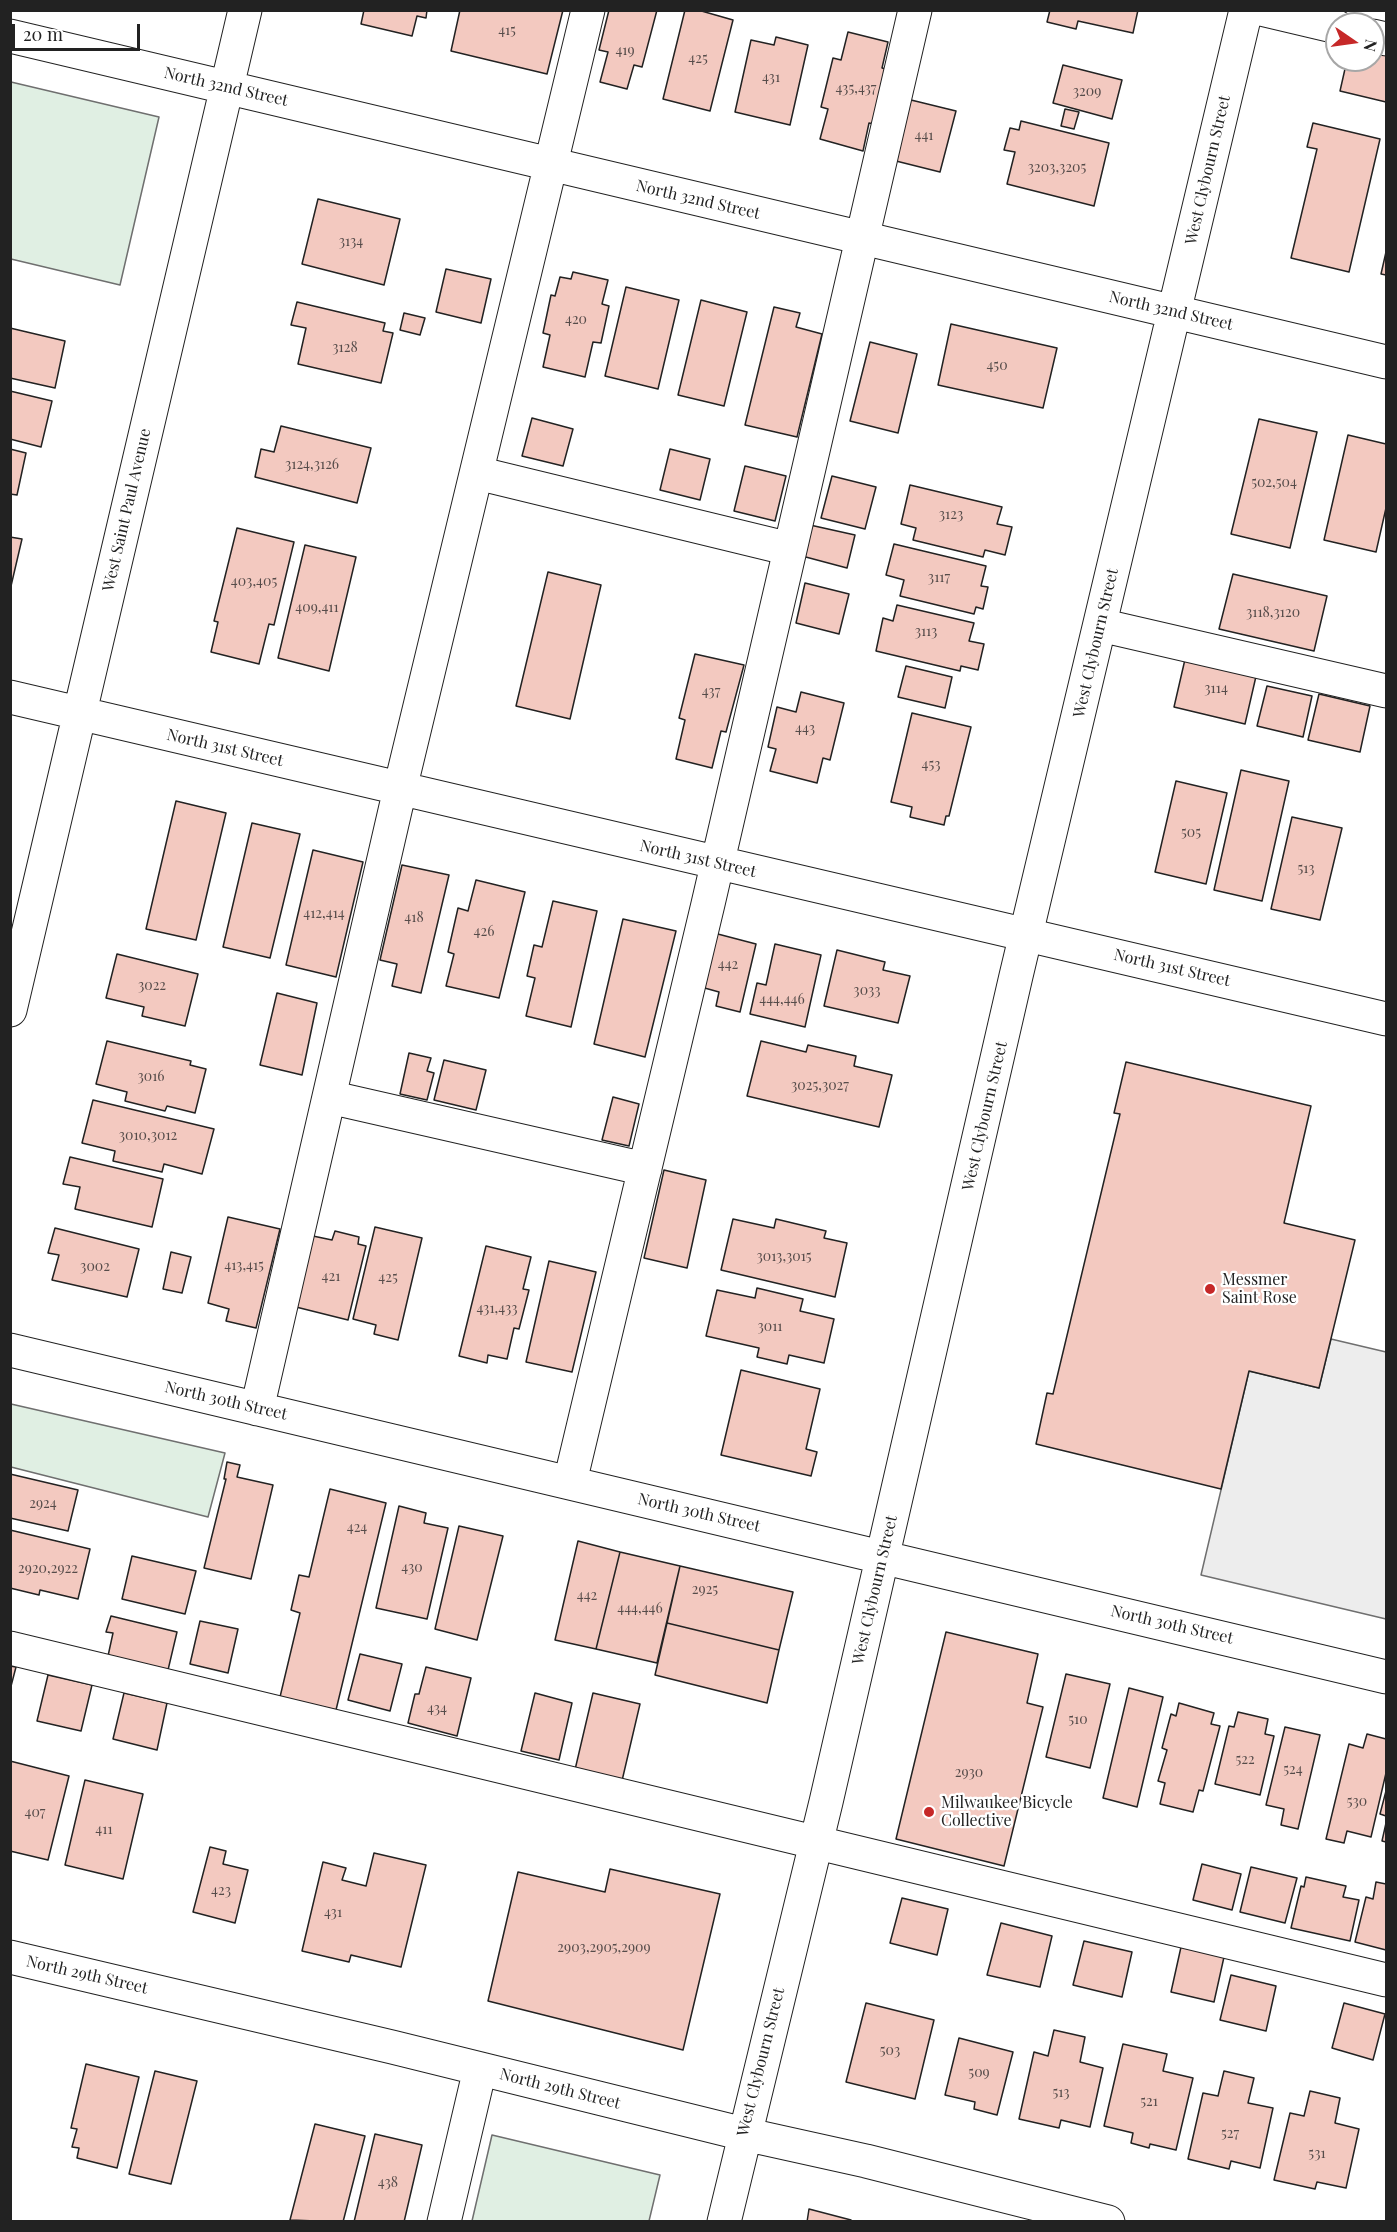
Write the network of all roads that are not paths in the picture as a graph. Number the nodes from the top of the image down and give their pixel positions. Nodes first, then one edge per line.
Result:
1 (245, 10) edge
2 (588, 10) edge
3 (915, 10) edge
4 (1246, 10) edge
5 (1265, 10) edge
6 (1325, 24) edge
7 (10, 36) edge
8 (227, 88) junction
9 (552, 165) junction
10 (862, 239) junction
11 (1174, 313) junction
12 (1386, 362) edge
13 (477, 473) junction
14 (790, 549) junction
15 (1100, 625) junction
16 (1386, 691) edge
17 (10, 697) edge
18 (79, 714) junction
19 (400, 789) junction
20 (718, 863) junction
21 (1027, 935) junction
22 (10, 1010) edge
23 (1386, 1019) edge
24 (329, 1097) junction
25 (645, 1170) junction
26 (10, 1350) edge
27 (257, 1408) junction
28 (570, 1482) junction
29 (882, 1557) junction
30 (10, 1648) edge
31 (1386, 1677) edge
32 (815, 1842) junction
33 (10, 1957) edge
34 (1386, 1980) edge
35 (480, 2069) junction
36 (744, 2134) junction
37 (444, 2222) edge
38 (724, 2222) edge
39 (1108, 2222) edge

1 - 8 street, West Saint Paul Avenue
2 - 9 street
3 - 10 street
4 - 11 street, West Clybourn Street
5 - 6 street
7 - 8 street, North 32nd Street
8 - 9 street, North 32nd Street
8 - 18 street, West Saint Paul Avenue
9 - 10 street, North 32nd Street
9 - 13 street
10 - 11 street, North 32nd Street
10 - 14 street
11 - 12 street, North 32nd Street
11 - 15 street, West Clybourn Street
13 - 14 street
13 - 19 street
14 - 20 street
15 - 16 street
15 - 21 street, West Clybourn Street
17 - 18 street, North 31st Street
18 - 19 street, North 31st Street
18 - 22 street, West Saint Paul Avenue
19 - 20 street, North 31st Street
19 - 24 street
20 - 21 street, North 31st Street
20 - 25 street
21 - 23 street, North 31st Street
21 - 29 street, West Clybourn Street
24 - 25 street
24 - 27 street
25 - 28 street
26 - 27 street, North 30th Street
27 - 28 street, North 30th Street
28 - 29 street, North 30th Street
29 - 31 street, North 30th Street
29 - 32 street, West Clybourn Street
30 - 32 street
32 - 34 street
32 - 36 street, West Clybourn Street
33 - 35 street, North 29th Street
35 - 36 street, North 29th Street
35 - 37 street
36 - 38 street, West Clybourn Street
36 - 39 street, North 29th Street

